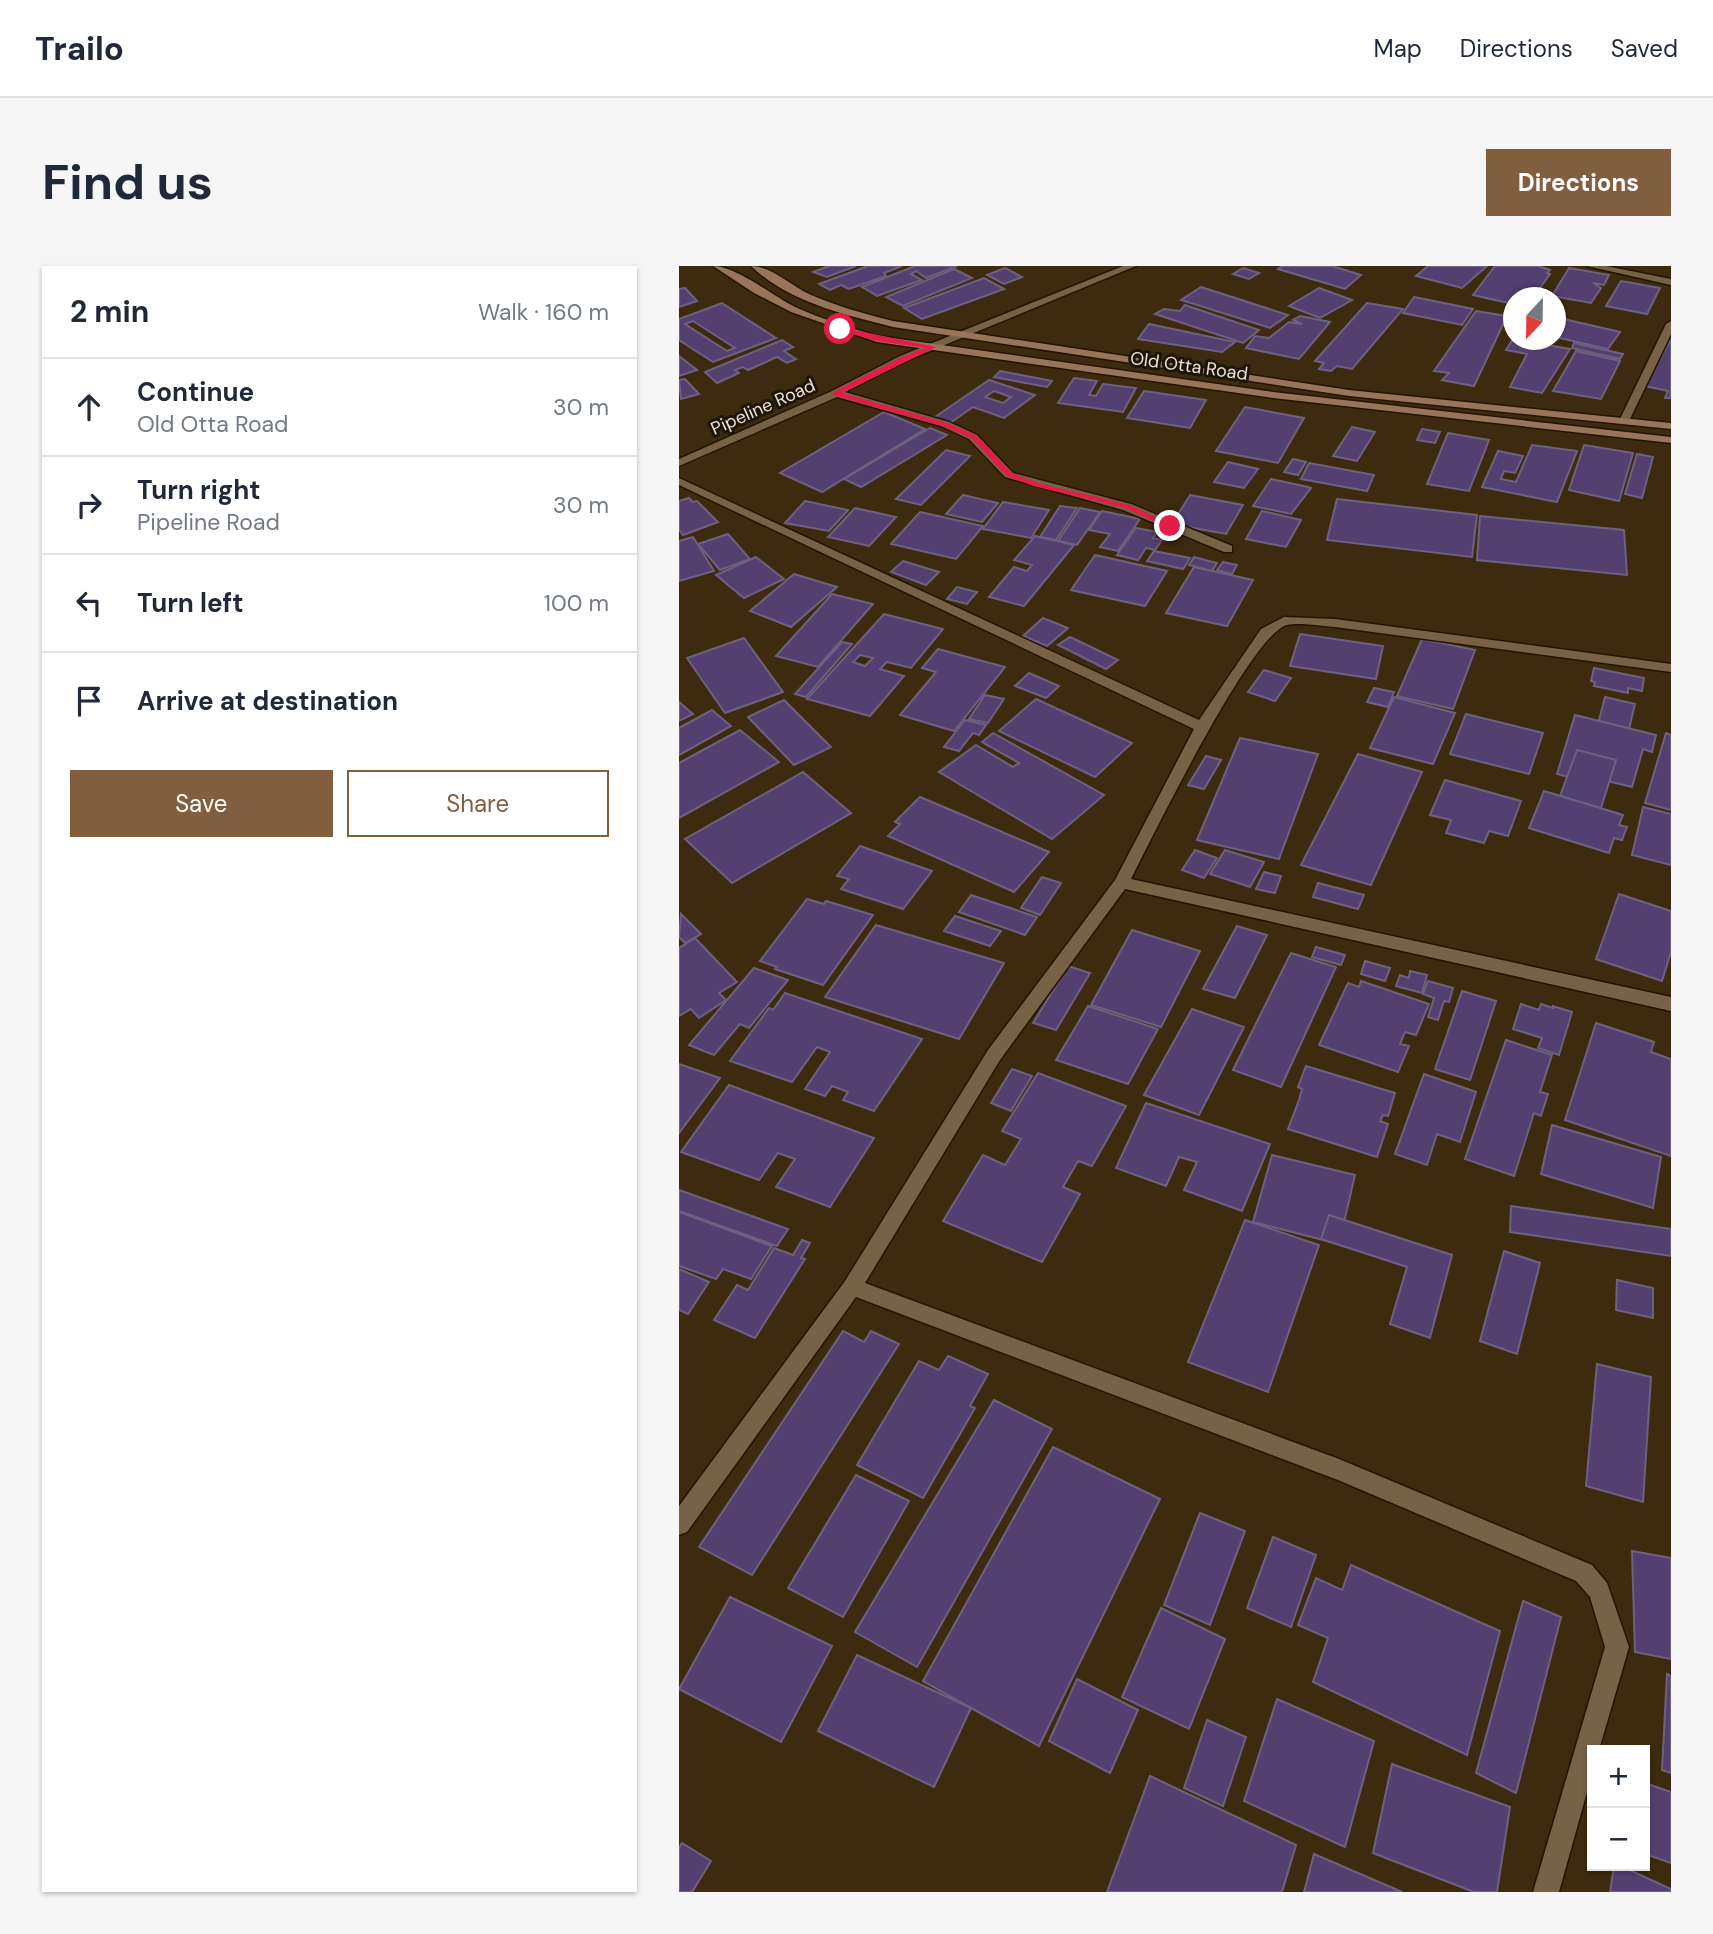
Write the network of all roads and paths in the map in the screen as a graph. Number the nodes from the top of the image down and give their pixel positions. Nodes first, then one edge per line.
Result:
1 (718, 266) edge
2 (756, 266) edge
3 (1131, 266) edge
4 (1592, 266) edge
5 (1671, 282) edge
6 (1671, 324) edge
7 (961, 336) junction
8 (933, 347) junction
9 (836, 393) junction
10 (1624, 421) junction
11 (1671, 426) edge
12 (1671, 440) edge
13 (679, 463) edge
14 (679, 481) edge
15 (1228, 549) dead end
16 (1671, 668) edge
17 (1202, 727) junction
18 (1121, 883) junction
19 (1671, 1004) edge
20 (852, 1287) junction
21 (679, 1524) edge
22 (1546, 1892) edge

1 - 8 main road, Old Otta Road
2 - 7 main road, Old Otta Road
3 - 7 street, Pipeline Road
4 - 5 street
6 - 10 street
7 - 8 street, Pipeline Road
7 - 10 main road, Old Otta Road
8 - 9 street, Pipeline Road
8 - 12 main road, Old Otta Road
9 - 13 street, Pipeline Road
9 - 15 street
10 - 11 main road, Old Otta Road
14 - 17 street
16 - 17 street
17 - 18 street
18 - 19 street
18 - 20 street
20 - 21 street
20 - 22 street

